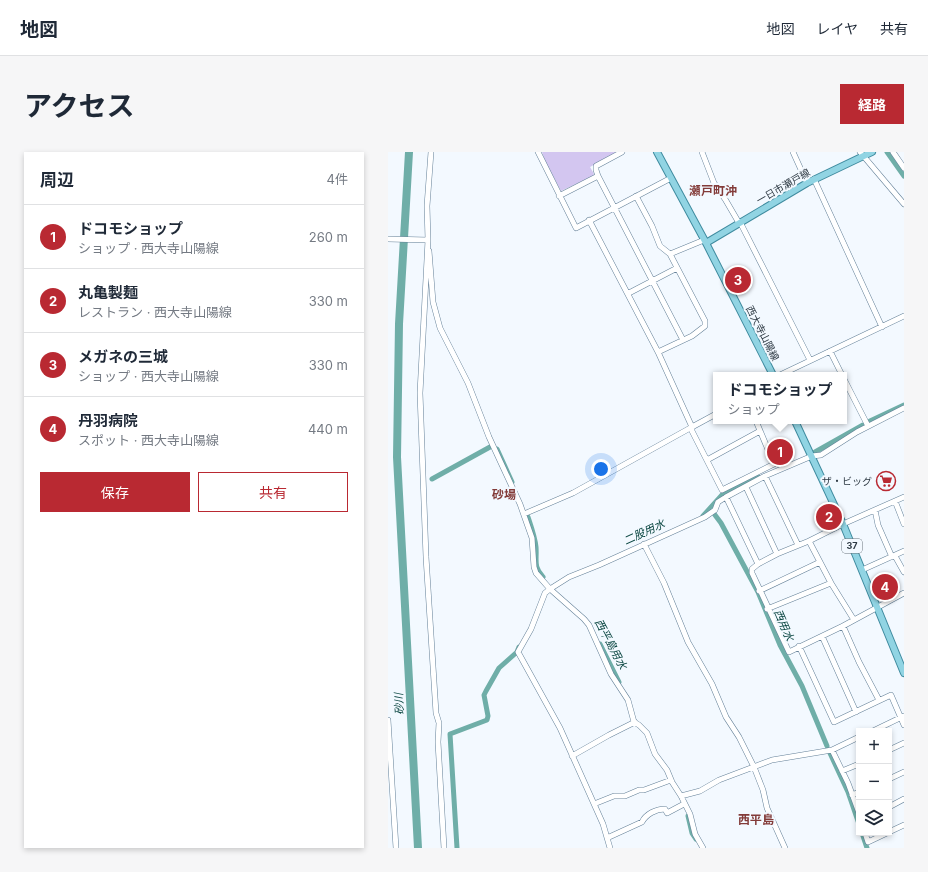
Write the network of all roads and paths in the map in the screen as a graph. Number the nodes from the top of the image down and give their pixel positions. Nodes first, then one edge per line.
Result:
1 (431, 152) edge
2 (538, 152) edge
3 (622, 152) edge
4 (657, 152) edge
5 (702, 152) edge
6 (793, 152) edge
7 (872, 152) edge
8 (893, 152) edge
9 (862, 154) edge
10 (904, 168) edge
11 (598, 176) junction
12 (671, 178) junction
13 (814, 179) junction
14 (807, 183) junction
15 (559, 196) junction
16 (636, 196) junction
17 (904, 204) edge
18 (614, 207) junction
19 (589, 220) junction
20 (739, 223) junction
21 (388, 239) edge
22 (428, 240) junction
23 (705, 241) junction
24 (670, 254) junction
25 (677, 268) junction
26 (653, 281) junction
27 (629, 294) junction
28 (904, 316) edge
29 (882, 327) junction
30 (683, 340) junction
31 (830, 351) junction
32 (658, 352) junction
33 (810, 360) junction
34 (771, 372) edge
35 (786, 372) edge
36 (840, 372) edge
37 (847, 385) edge
38 (904, 408) edge
39 (713, 416) edge
40 (757, 424) edge
41 (796, 424) edge
42 (868, 426) junction
43 (692, 427) junction
44 (760, 431) junction
45 (812, 456) junction
46 (706, 460) junction
47 (765, 476) junction
48 (746, 487) junction
49 (726, 497) junction
50 (904, 497) edge
51 (895, 501) junction
52 (875, 510) junction
53 (524, 514) junction
54 (843, 524) junction
55 (904, 524) edge
56 (809, 541) junction
57 (644, 544) junction
58 (798, 545) junction
59 (904, 551) edge
60 (777, 554) junction
61 (893, 557) junction
62 (820, 562) junction
63 (758, 564) junction
64 (862, 570) junction
65 (904, 572) edge
66 (831, 583) junction
67 (550, 589) junction
68 (759, 591) junction
69 (904, 593) edge
70 (877, 608) junction
71 (768, 609) junction
72 (854, 620) junction
73 (844, 626) junction
74 (822, 636) junction
75 (799, 646) junction
76 (904, 673) edge
77 (879, 700) junction
78 (856, 712) junction
79 (902, 718) edge
80 (388, 720) edge
81 (635, 722) junction
82 (904, 725) edge
83 (880, 728) edge
84 (856, 738) edge
85 (904, 743) edge
86 (892, 749) edge
87 (832, 750) junction
88 (572, 756) junction
89 (856, 765) edge
90 (754, 767) junction
91 (842, 772) junction
92 (904, 772) edge
93 (892, 778) edge
94 (671, 780) junction
95 (856, 793) edge
96 (852, 795) junction
97 (681, 796) junction
98 (904, 799) edge
99 (594, 804) junction
100 (684, 804) junction
101 (856, 805) edge
102 (892, 805) edge
103 (904, 825) edge
104 (892, 830) edge
105 (866, 836) edge
106 (880, 836) edge
107 (607, 838) junction
108 (396, 848) edge
109 (444, 848) edge
110 (610, 848) edge
111 (703, 848) edge
112 (785, 848) edge

1 - 22 street
2 - 15 street
3 - 11 street
4 - 12 main road, 西大寺山陽線
5 - 20 street
6 - 14 street
7 - 9 main road, 一日市瀬戸線
8 - 10 street
9 - 13 main road, 一日市瀬戸線
9 - 17 street
11 - 15 street
11 - 18 street
12 - 16 street
12 - 23 main road, 西大寺山陽線
13 - 14 main road, 一日市瀬戸線
13 - 29 street
14 - 20 main road, 一日市瀬戸線
15 - 19 street
16 - 18 street
16 - 24 street
18 - 19 street
18 - 26 street
19 - 27 street
20 - 23 main road, 一日市瀬戸線
20 - 33 street
21 - 22 street
22 - 53 street
22 - 109 street
23 - 24 street
23 - 34 main road, 西大寺山陽線
24 - 25 street
25 - 26 street
25 - 30 street
26 - 27 street
26 - 30 street
27 - 32 street
28 - 29 street
29 - 31 street
30 - 32 street
31 - 33 street
31 - 36 street
32 - 43 street
33 - 35 street
37 - 42 street
38 - 42 street
39 - 43 street
40 - 44 street
41 - 45 main road, 37
42 - 45 street
43 - 46 street
43 - 53 street
44 - 46 street
44 - 46 street
45 - 47 street
45 - 54 main road, 37
47 - 48 street
47 - 58 street
48 - 49 street
48 - 60 street
49 - 57 street
49 - 63 street
50 - 51 street
51 - 52 street
51 - 55 street
52 - 54 street
52 - 61 street
53 - 67 street
54 - 56 street
54 - 64 main road, 37
56 - 58 street
56 - 62 street
57 - 67 street
57 - 90 street
58 - 60 street
59 - 61 street
60 - 63 street
61 - 64 street
61 - 65 street
62 - 66 street
62 - 68 street
63 - 68 street
64 - 70 main road, 37
66 - 71 street
66 - 72 street
67 - 81 street
67 - 88 street
68 - 71 street
69 - 70 street
70 - 72 street
70 - 76 main road, 37
71 - 75 street
72 - 73 street
73 - 74 street
73 - 77 street
74 - 75 street
74 - 78 street
75 - 78 street
77 - 78 street
77 - 79 street
79 - 82 street
79 - 83 street
80 - 108 street
81 - 88 street
81 - 94 street
84 - 87 street
85 - 86 street
87 - 90 street
87 - 91 street
88 - 99 street
89 - 91 street
90 - 97 street
90 - 112 street
91 - 96 street
92 - 93 street
94 - 97 street
94 - 99 street
95 - 96 street
96 - 101 street
97 - 100 street
98 - 102 street
99 - 107 street
100 - 107 street
100 - 111 street
103 - 104 street
105 - 106 street
107 - 110 street

